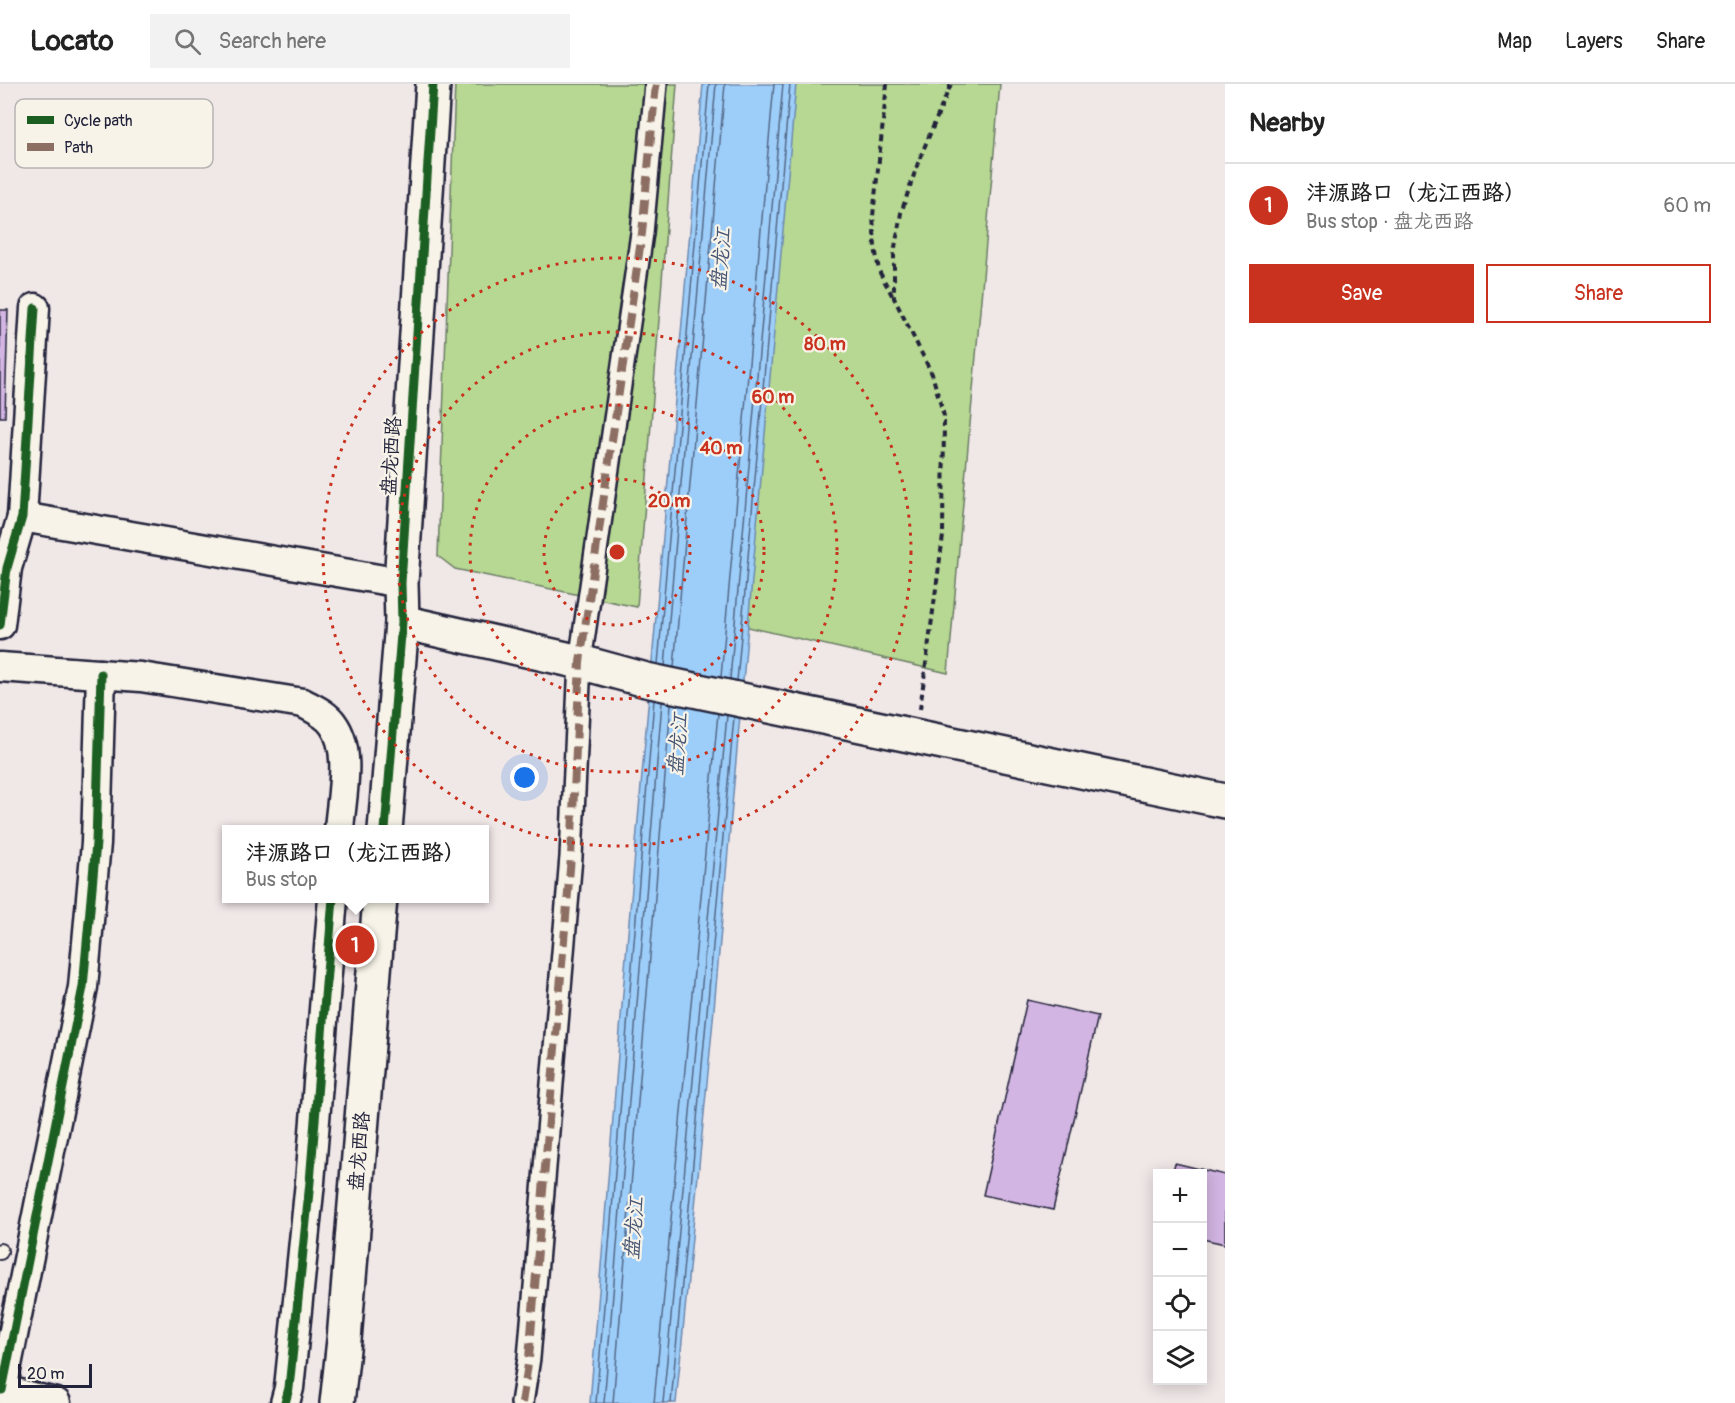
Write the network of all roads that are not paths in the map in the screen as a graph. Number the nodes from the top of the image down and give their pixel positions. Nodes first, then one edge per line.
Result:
1 (434, 84) edge
2 (656, 84) edge
3 (35, 308) dead end
4 (22, 517) junction
5 (401, 583) junction
6 (402, 622) junction
7 (0, 625) edge
8 (580, 662) junction
9 (0, 667) edge
10 (100, 674) junction
11 (1225, 801) edge
12 (339, 825) edge
13 (385, 825) edge
14 (333, 903) edge
15 (380, 903) edge
16 (4, 1358) edge
17 (1, 1389) edge
18 (56, 1403) edge
19 (285, 1403) edge
20 (337, 1403) edge
21 (522, 1403) edge

1 - 5 street, 盘龙西路
2 - 8 street
3 - 4 street
4 - 5 street
4 - 7 street
5 - 6 street, 盘龙西路
6 - 8 street
6 - 13 street, 盘龙西路
8 - 11 street
8 - 21 street
9 - 10 street
10 - 12 street
10 - 16 street
14 - 19 street
15 - 20 street, 盘龙西路
16 - 17 street
17 - 18 street

